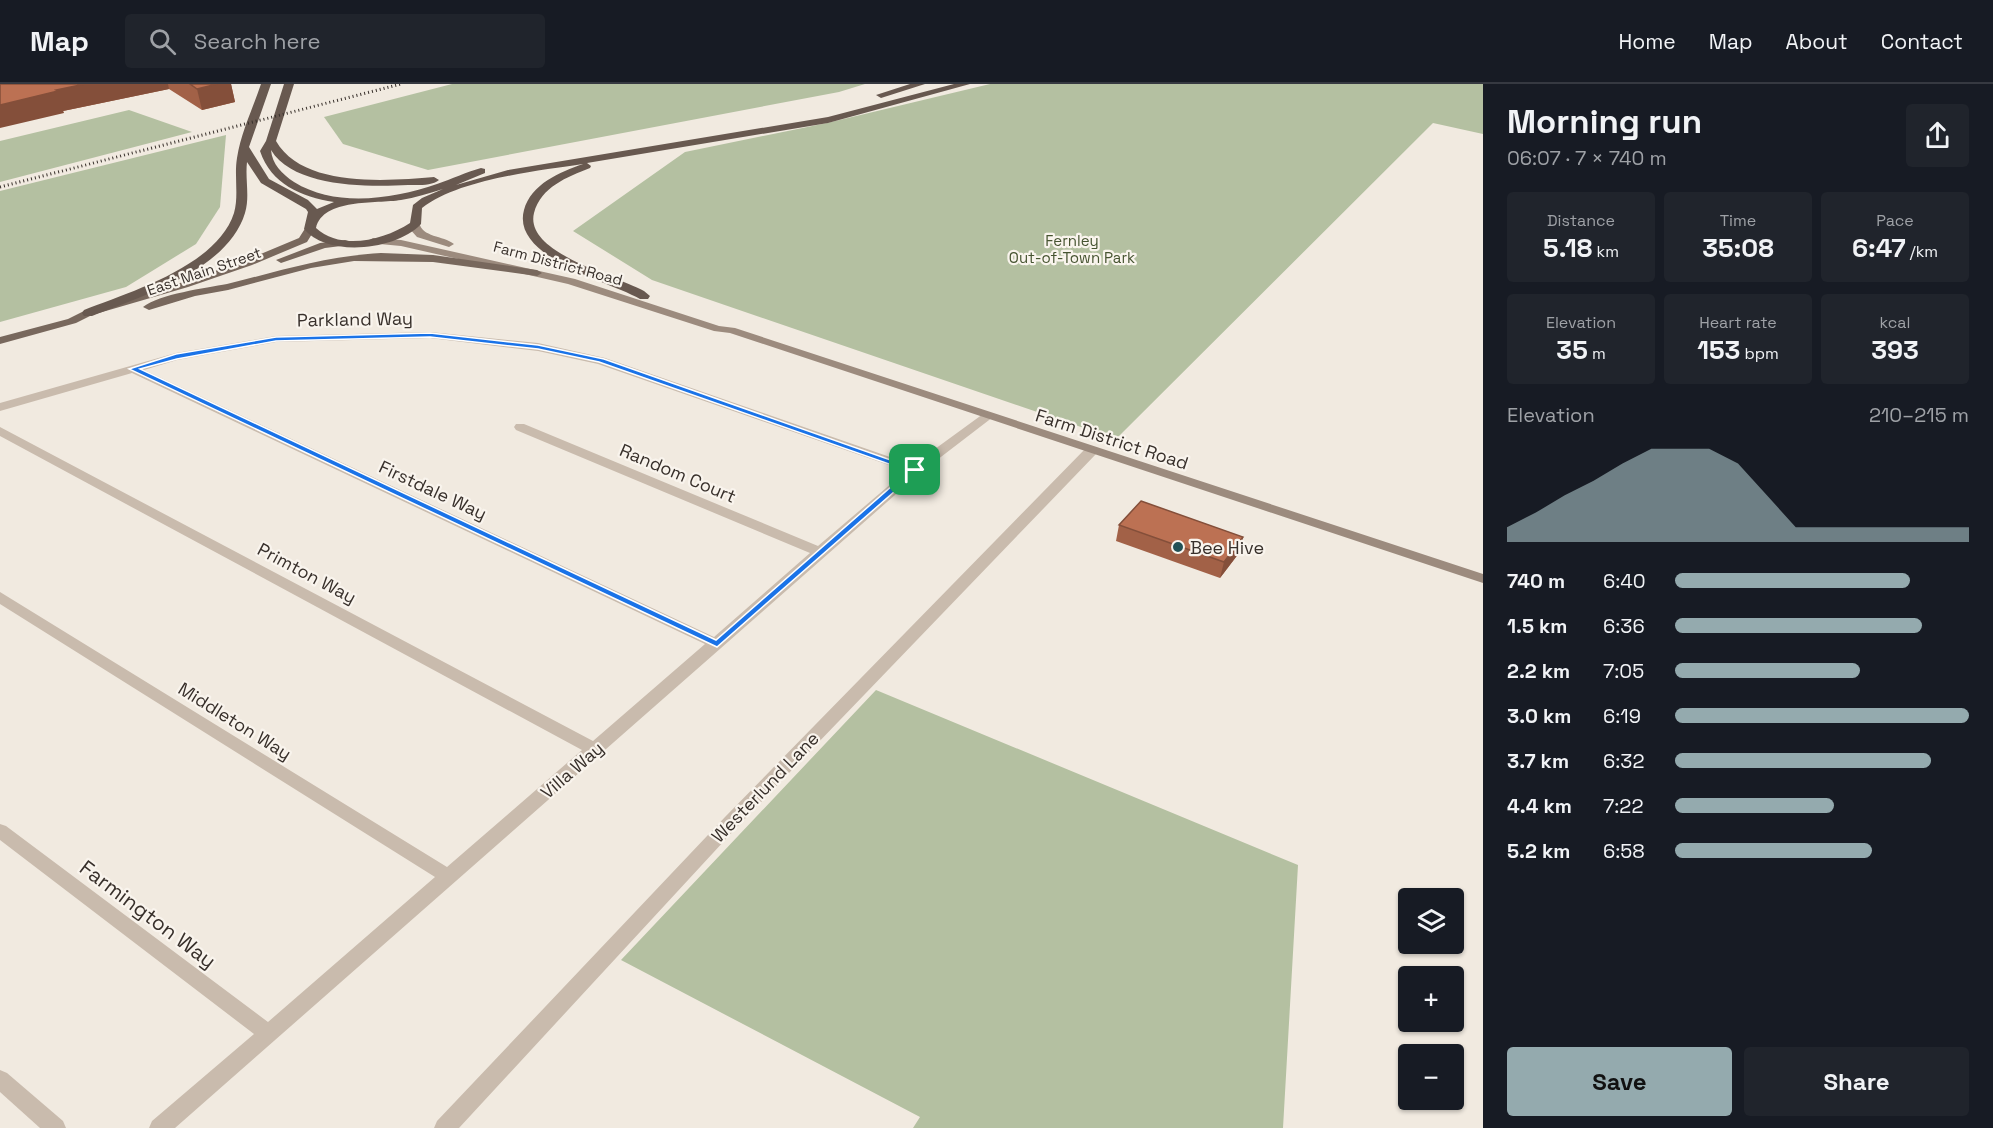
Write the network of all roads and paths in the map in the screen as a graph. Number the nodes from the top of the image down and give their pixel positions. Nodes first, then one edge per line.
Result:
1 (289, 84) edge
2 (920, 84) edge
3 (952, 84) edge
4 (965, 84) edge
5 (265, 86) edge
6 (908, 100) junction
7 (271, 141) junction
8 (245, 148) junction
9 (631, 153) junction
10 (480, 171) junction
11 (381, 199) junction
12 (354, 201) junction
13 (416, 218) junction
14 (311, 223) junction
15 (374, 242) junction
16 (345, 243) junction
17 (537, 273) junction
18 (195, 293) junction
19 (644, 296) junction
20 (88, 313) junction
21 (72, 321) junction
22 (732, 330) junction
23 (0, 341) edge
24 (133, 369) junction
25 (0, 407) edge
26 (987, 417) junction
27 (520, 427) dead end
28 (0, 431) edge
29 (1091, 450) junction
30 (915, 470) junction
31 (822, 553) junction
32 (1483, 579) edge
33 (0, 597) edge
34 (717, 644) junction
35 (595, 750) junction
36 (0, 831) edge
37 (449, 877) junction
38 (269, 1034) junction
39 (0, 1079) edge
40 (55, 1128) edge
41 (160, 1128) edge
42 (445, 1128) edge

1 - 7 highway
2 - 10 highway
3 - 6 highway
4 - 6 highway
5 - 8 highway
6 - 9 highway
7 - 10 highway
7 - 12 highway
8 - 14 highway
8 - 20 highway
9 - 13 highway
9 - 19 highway
10 - 11 highway
11 - 12 highway
11 - 13 highway
12 - 14 highway
13 - 15 highway
13 - 19 main road, Farm District Road
14 - 16 highway
14 - 20 main road, East Main Street
15 - 16 highway
15 - 17 main road, Farm District Road
16 - 18 main road, East Main Street
17 - 18 main road
17 - 22 main road, Farm District Road
18 - 21 main road, East Main Street
19 - 22 main road, Farm District Road
20 - 21 main road, East Main Street
21 - 23 main road, East Main Street
22 - 26 main road, Farm District Road
24 - 25 street, Parkland Way
24 - 30 street, Parkland Way
24 - 34 street, Firstdale Way
26 - 29 main road, Farm District Road
26 - 30 street, Villa Way
27 - 31 street, Random Court
28 - 35 street, Primton Way
29 - 32 main road, Farm District Road
29 - 42 street, Westerlund Lane
30 - 31 street, Villa Way
31 - 34 street, Villa Way
33 - 37 street, Middleton Way
34 - 35 street, Villa Way
35 - 37 street, Villa Way
36 - 38 street, Farmington Way
37 - 38 street, Villa Way
38 - 41 street, Villa Way
39 - 40 street

